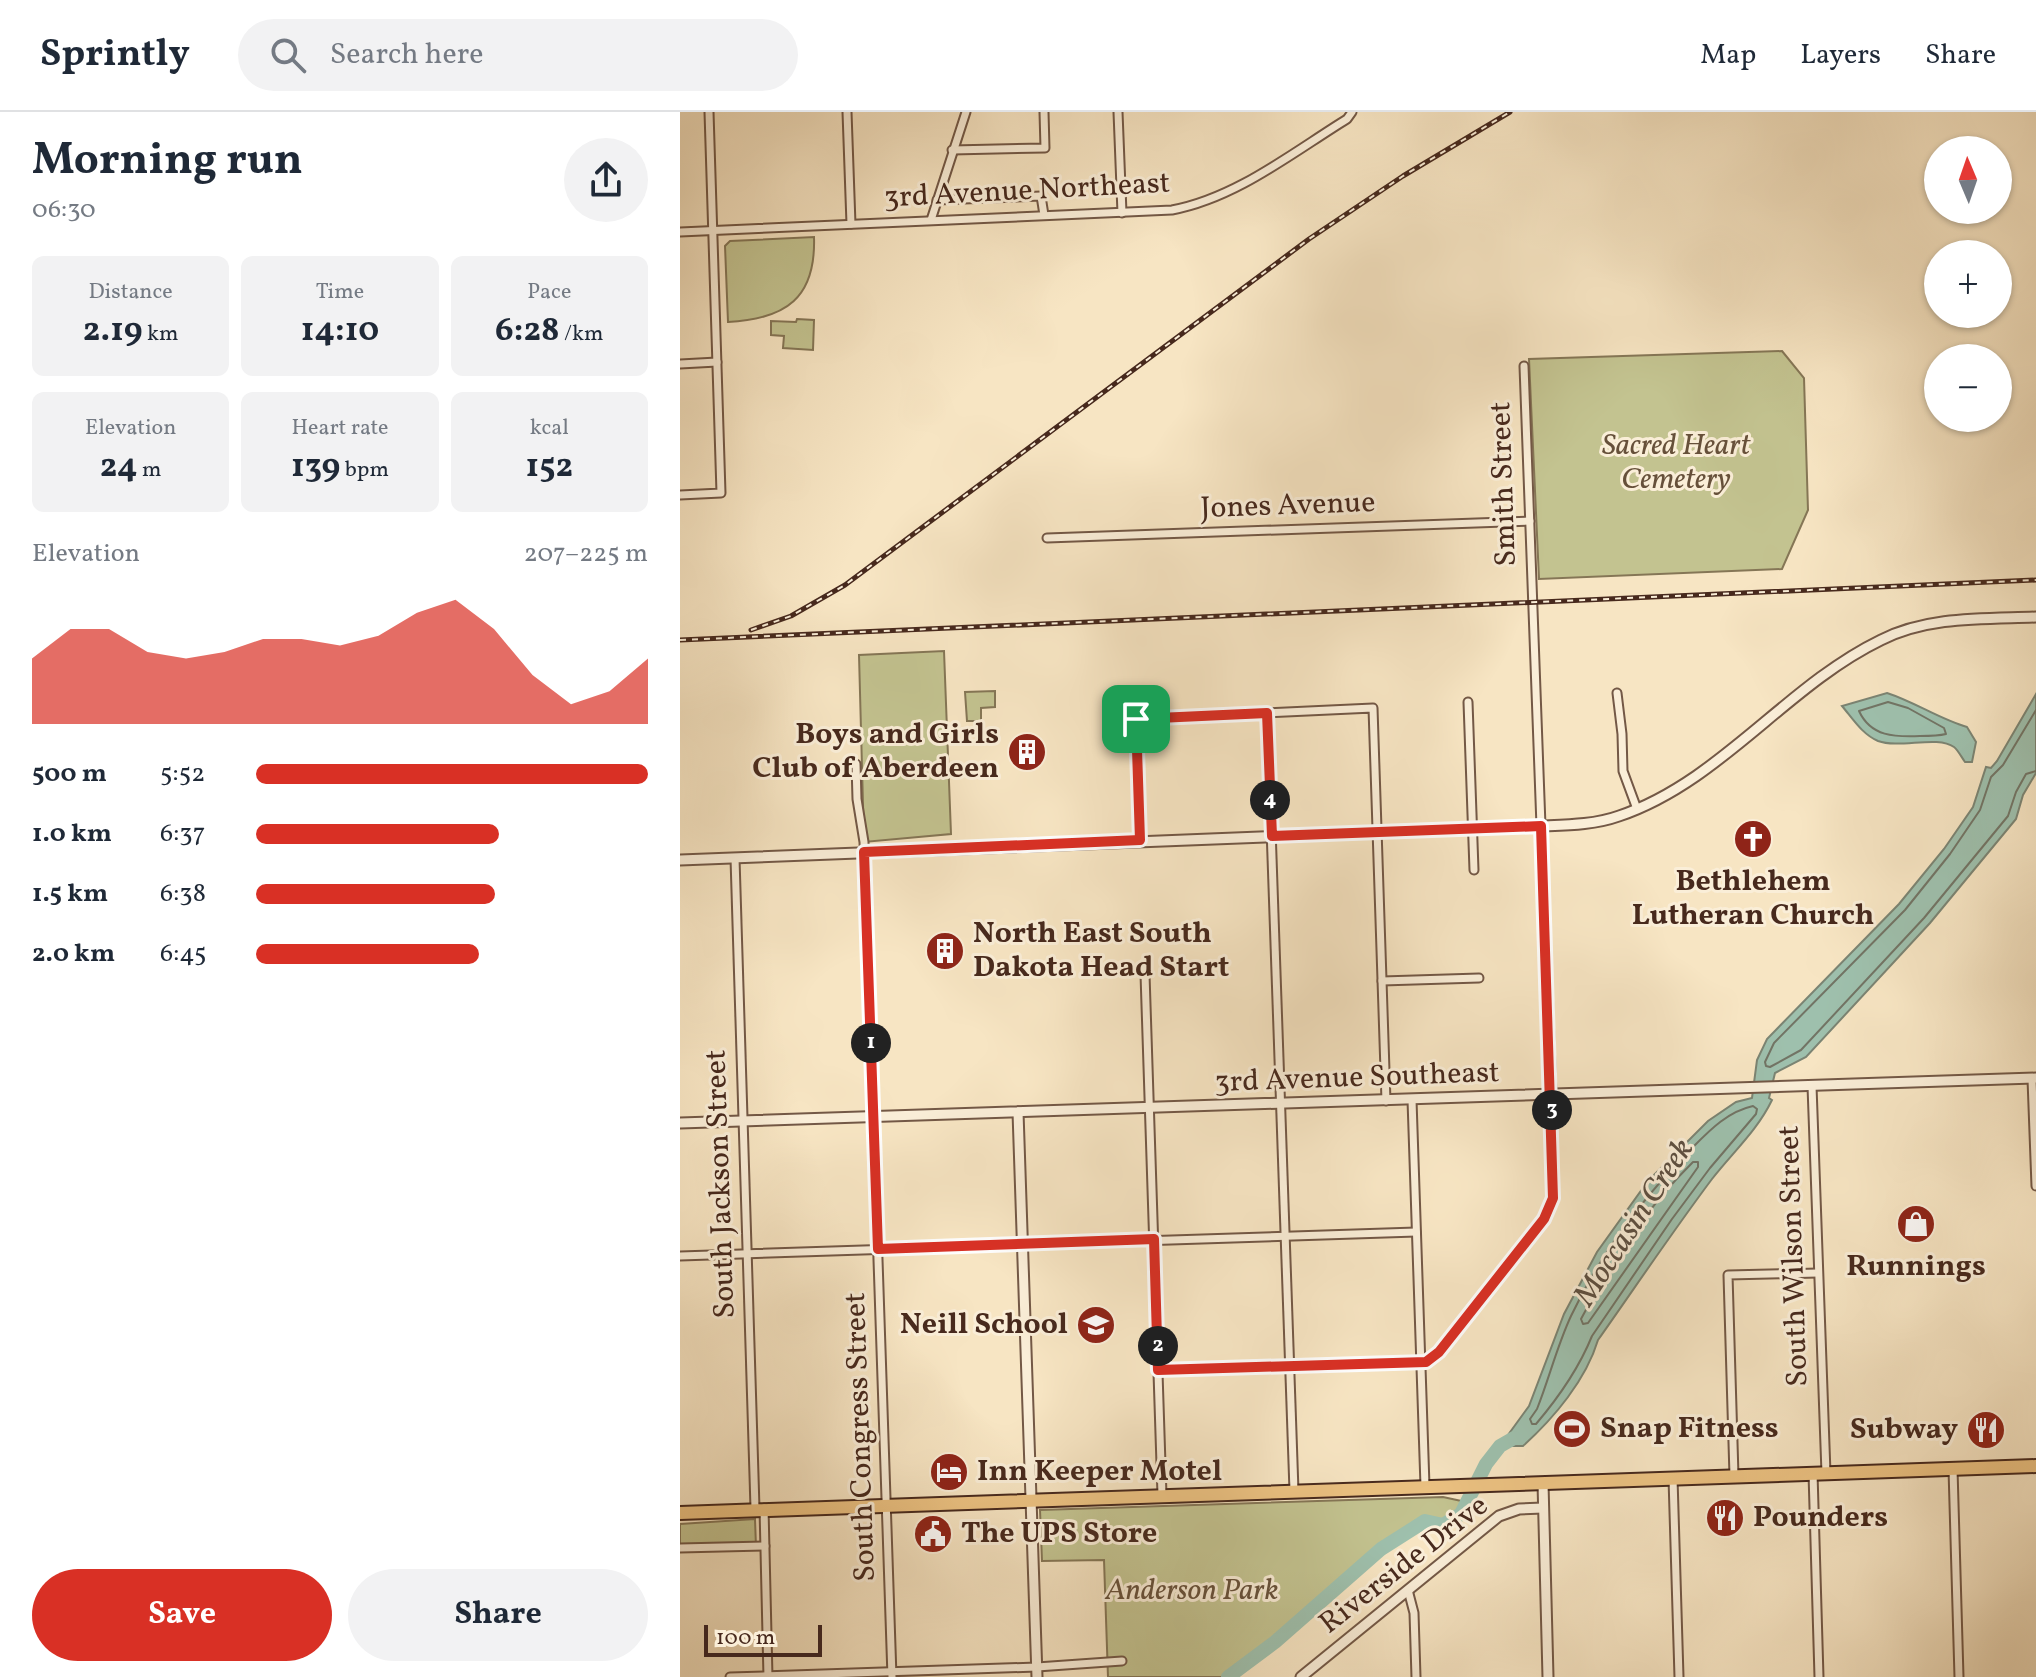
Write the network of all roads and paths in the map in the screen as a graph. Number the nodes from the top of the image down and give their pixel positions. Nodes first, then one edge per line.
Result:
1 (709, 112) edge
2 (847, 112) edge
3 (966, 112) edge
4 (1044, 112) edge
5 (1118, 112) edge
6 (1351, 113) edge
7 (952, 150) junction
8 (937, 200) junction
9 (1122, 213) junction
10 (1044, 215) junction
11 (931, 220) junction
12 (851, 224) junction
13 (714, 230) junction
14 (680, 232) edge
15 (717, 362) junction
16 (680, 364) edge
17 (1524, 366) dead end
18 (680, 495) edge
19 (1530, 521) junction
20 (1047, 538) dead end
21 (2036, 617) edge
22 (1617, 693) dead end
23 (1468, 702) dead end
24 (1267, 713) junction
25 (856, 764) dead end
26 (1637, 809) junction
27 (1541, 826) junction
28 (1472, 829) junction
29 (1378, 832) junction
30 (1272, 836) junction
31 (1140, 840) junction
32 (864, 852) junction
33 (735, 858) junction
34 (680, 860) edge
35 (1474, 870) dead end
36 (1145, 974) dead end
37 (1479, 978) dead end
38 (1382, 981) junction
39 (2034, 1078) edge
40 (1812, 1086) junction
41 (1551, 1095) junction
42 (1412, 1100) junction
43 (1386, 1101) junction
44 (1280, 1104) junction
45 (1149, 1108) junction
46 (1018, 1112) junction
47 (874, 1117) junction
48 (743, 1121) junction
49 (680, 1123) edge
50 (2036, 1186) edge
51 (1416, 1232) junction
52 (1285, 1236) junction
53 (1154, 1239) junction
54 (1022, 1244) junction
55 (878, 1249) junction
56 (748, 1253) junction
57 (680, 1256) edge
58 (1818, 1273) junction
59 (1421, 1363) junction
60 (1289, 1367) junction
61 (1158, 1370) junction
62 (2036, 1466) edge
63 (1953, 1469) junction
64 (1819, 1473) junction
65 (1734, 1476) junction
66 (1673, 1478) junction
67 (1543, 1483) junction
68 (1425, 1486) junction
69 (1294, 1491) junction
70 (1162, 1495) junction
71 (1031, 1500) junction
72 (887, 1504) junction
73 (760, 1508) junction
74 (1543, 1508) junction
75 (680, 1513) edge
76 (765, 1546) junction
77 (680, 1548) edge
78 (1408, 1590) junction
79 (1122, 1661) dead end
80 (1037, 1672) edge
81 (892, 1674) edge
82 (768, 1676) edge
83 (730, 1677) edge
84 (1301, 1677) edge
85 (1416, 1677) edge
86 (1548, 1677) edge
87 (1679, 1677) edge
88 (1819, 1677) edge
89 (1959, 1677) edge

1 - 13 street
2 - 12 street
3 - 7 street
4 - 7 street
5 - 9 street
6 - 9 street, 3rd Avenue Northeast
7 - 8 street
8 - 10 street
8 - 11 street
9 - 10 street, 3rd Avenue Northeast
10 - 11 street, 3rd Avenue Northeast
11 - 12 street, 3rd Avenue Northeast
12 - 13 street, 3rd Avenue Northeast
13 - 14 street, 3rd Avenue Northeast
13 - 15 street
15 - 16 street
15 - 18 street
17 - 19 street, Smith Street
19 - 20 street, Jones Avenue
19 - 27 street, Smith Street
21 - 26 street
22 - 26 street
23 - 28 street
24 - 29 street
24 - 30 street
24 - 31 street
25 - 32 street, South Congress Street
26 - 27 street
27 - 28 street
27 - 41 street
28 - 29 street
28 - 35 street
29 - 30 street
29 - 38 street
30 - 31 street
30 - 44 street
31 - 32 street
32 - 33 street
32 - 47 street, South Congress Street
33 - 34 street
33 - 48 street, South Jackson Street
36 - 45 street
37 - 38 street
38 - 43 street
39 - 40 street, 3rd Avenue Southeast
39 - 50 street
40 - 41 street, 3rd Avenue Southeast
40 - 58 street, South Wilson Street
41 - 42 street, 3rd Avenue Southeast
41 - 59 street
42 - 43 street, 3rd Avenue Southeast
42 - 51 street
43 - 44 street, 3rd Avenue Southeast
44 - 45 street, 3rd Avenue Southeast
44 - 52 street
45 - 46 street, 3rd Avenue Southeast
45 - 53 street
46 - 47 street, 3rd Avenue Southeast
46 - 54 street
47 - 48 street, 3rd Avenue Southeast
47 - 55 street, South Congress Street
48 - 49 street, 3rd Avenue Southeast
48 - 56 street, South Jackson Street
51 - 52 street
51 - 59 street
52 - 53 street
52 - 60 street
53 - 54 street
53 - 61 street
54 - 55 street
54 - 71 street
55 - 56 street
55 - 72 street, South Congress Street
56 - 57 street
56 - 73 street, South Jackson Street
58 - 64 street, South Wilson Street
58 - 65 street
59 - 60 street
59 - 68 street
60 - 61 street
60 - 69 street
61 - 70 street
62 - 63 highway
63 - 64 highway
63 - 89 street
64 - 65 highway
64 - 88 street, South Wilson Street
65 - 66 highway
66 - 67 highway
66 - 87 street
67 - 68 highway
67 - 74 street
68 - 69 highway
69 - 70 highway
70 - 71 highway
71 - 72 highway
71 - 80 street
72 - 73 highway
72 - 81 street, South Congress Street
73 - 75 highway
73 - 76 street, South Jackson Street
74 - 78 street, Riverside Drive
74 - 86 street
76 - 77 street
76 - 82 street, South Jackson Street
78 - 84 street, Riverside Drive
78 - 85 street
79 - 80 street
80 - 81 street
81 - 82 street
82 - 83 street

